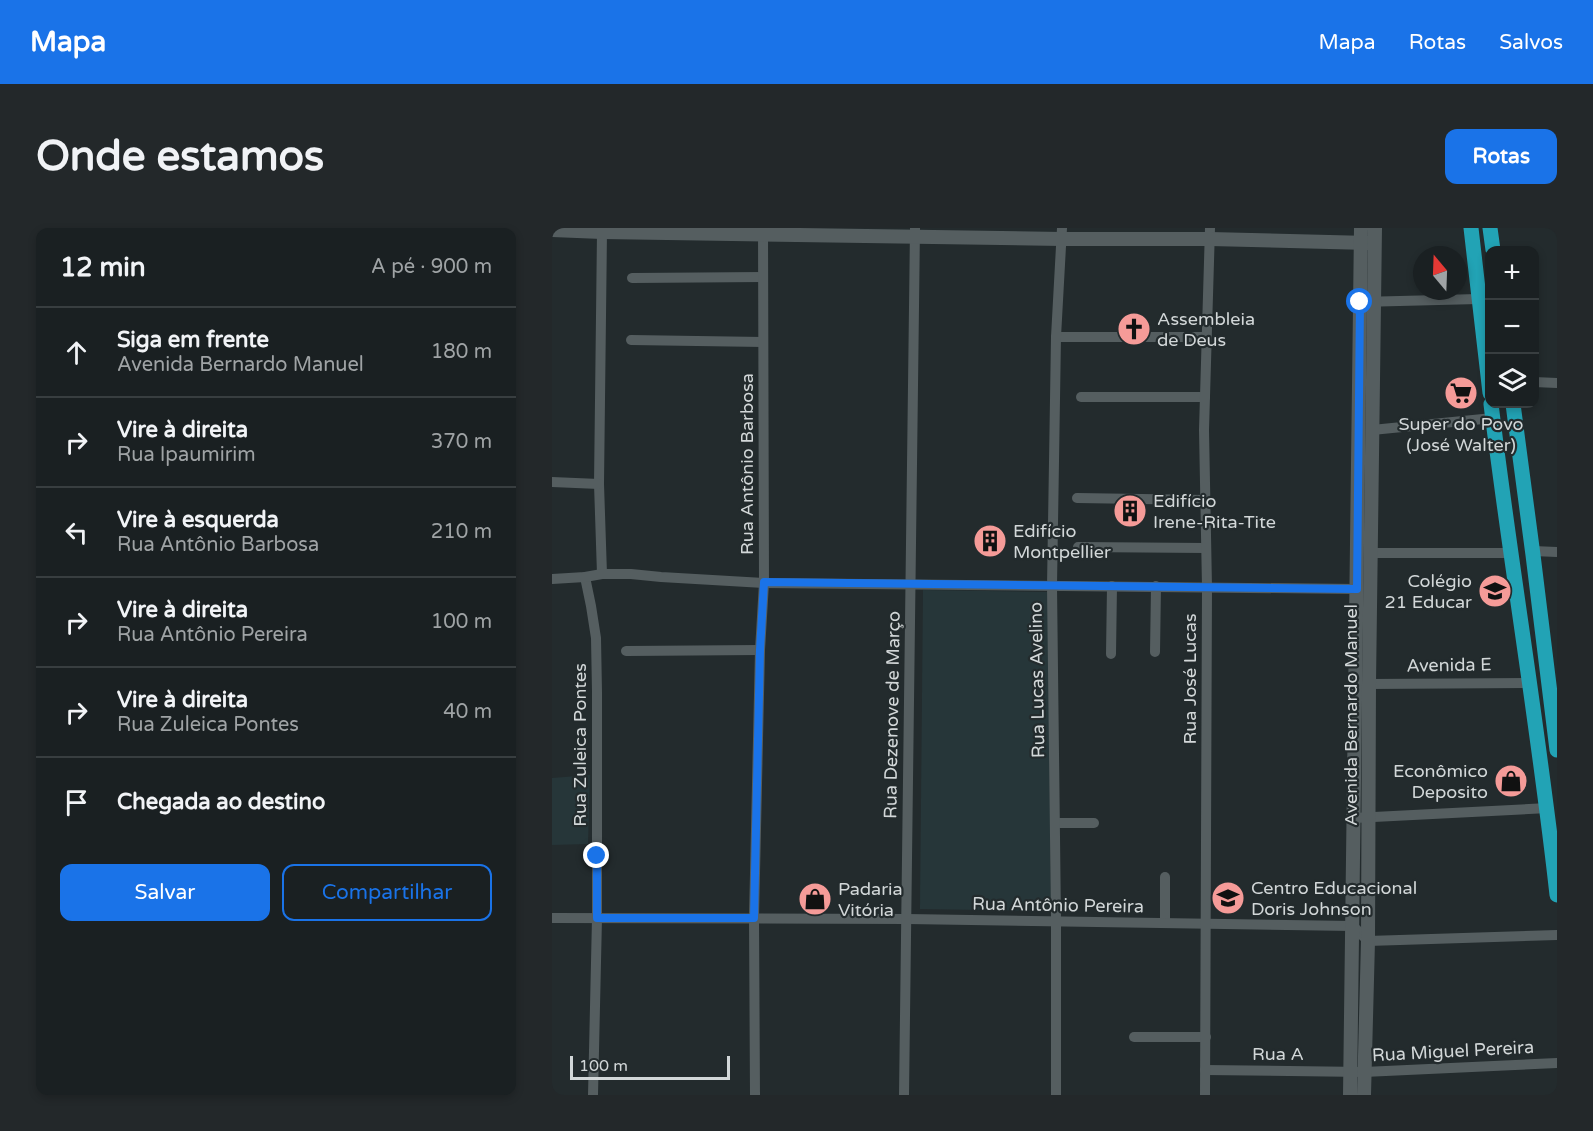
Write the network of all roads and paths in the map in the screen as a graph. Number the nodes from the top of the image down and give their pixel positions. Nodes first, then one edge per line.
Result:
1 (1361, 228) edge
2 (1375, 228) edge
3 (1471, 228) edge
4 (1490, 228) edge
5 (552, 230) edge
6 (763, 231) edge
7 (602, 232) junction
8 (915, 233) edge
9 (1062, 233) edge
10 (1210, 234) edge
11 (1367, 243) junction
12 (1492, 246) edge
13 (763, 277) junction
14 (632, 278) dead end
15 (1478, 299) junction
16 (1367, 302) junction
17 (1056, 337) junction
18 (1206, 337) junction
19 (631, 340) dead end
20 (764, 342) junction
21 (1485, 354) edge
22 (1539, 382) edge
23 (1557, 383) edge
24 (1081, 397) dead end
25 (1205, 397) junction
26 (1514, 408) edge
27 (1492, 411) edge
28 (1372, 430) junction
29 (552, 482) edge
30 (599, 484) junction
31 (1077, 498) dead end
32 (1205, 501) junction
33 (1078, 547) dead end
34 (1206, 548) junction
35 (1533, 551) junction
36 (1557, 552) edge
37 (1370, 553) junction
38 (1512, 553) junction
39 (602, 573) junction
40 (585, 577) junction
41 (552, 579) edge
42 (764, 582) junction
43 (910, 583) junction
44 (1052, 586) junction
45 (1112, 586) junction
46 (1156, 586) junction
47 (1207, 587) junction
48 (1357, 589) junction
49 (760, 650) junction
50 (626, 651) dead end
51 (1356, 651) junction
52 (1155, 652) dead end
53 (1370, 652) junction
54 (1111, 654) dead end
55 (1531, 683) junction
56 (1368, 684) junction
57 (1554, 698) edge
58 (1555, 719) edge
59 (1557, 750) edge
60 (1548, 808) junction
61 (1361, 818) junction
62 (1055, 823) junction
63 (1094, 823) dead end
64 (1165, 877) dead end
65 (1557, 895) edge
66 (552, 918) edge
67 (597, 918) junction
68 (754, 918) junction
69 (907, 919) junction
70 (1056, 920) junction
71 (1166, 923) junction
72 (1206, 924) junction
73 (1353, 926) junction
74 (1557, 935) edge
75 (1368, 942) junction
76 (1134, 1037) dead end
77 (1206, 1037) junction
78 (1557, 1063) edge
79 (1204, 1070) junction
80 (1358, 1071) junction
81 (593, 1095) edge
82 (755, 1095) edge
83 (904, 1095) edge
84 (1056, 1095) edge
85 (1205, 1095) edge
86 (1350, 1095) edge
87 (1364, 1095) edge

1 - 11 street, Avenida Bernardo Manuel
2 - 11 street, Avenida Bernardo Manuel
3 - 15 main road
4 - 12 main road
5 - 7 street
6 - 7 street
6 - 8 street
6 - 13 street, Rua Antônio Barbosa
7 - 30 street
8 - 9 street
8 - 43 street, Rua Dezenove de Março
9 - 10 street
9 - 17 street, Rua Lucas Avelino
10 - 11 street
10 - 18 street, Rua José Lucas
11 - 16 street, Avenida Bernardo Manuel
13 - 14 street
13 - 20 street, Rua Antônio Barbosa
15 - 16 street
15 - 21 main road
16 - 28 street, Avenida Bernardo Manuel
16 - 48 street, Avenida Bernardo Manuel
17 - 18 street
17 - 44 street, Rua Lucas Avelino
18 - 25 street, Rua José Lucas
19 - 20 street
20 - 42 street, Rua Antônio Barbosa
22 - 23 street
24 - 25 street
25 - 32 street, Rua José Lucas
26 - 35 main road
27 - 28 street
27 - 38 main road
28 - 37 street, Avenida Bernardo Manuel
29 - 30 street
30 - 39 street
31 - 32 street
32 - 34 street, Rua José Lucas
33 - 34 street
34 - 47 street, Rua José Lucas
35 - 36 street
35 - 57 main road
37 - 38 street
37 - 53 street, Avenida Bernardo Manuel
38 - 55 main road
39 - 40 street
39 - 42 street
40 - 41 street
40 - 67 street, Rua Zuleica Pontes
42 - 43 street
42 - 49 street, Rua Antônio Barbosa
43 - 44 street
43 - 69 street, Rua Dezenove de Março
44 - 45 street
44 - 62 street, Rua Lucas Avelino
45 - 46 street
45 - 54 street
46 - 47 street
46 - 52 street
47 - 48 street
47 - 72 street, Rua José Lucas
48 - 51 street, Avenida Bernardo Manuel
49 - 50 street
49 - 68 street, Rua Antônio Barbosa
51 - 53 street
51 - 61 street, Avenida Bernardo Manuel
53 - 56 street, Avenida Bernardo Manuel
55 - 56 street, Avenida E
55 - 60 main road
56 - 61 street, Avenida Bernardo Manuel
57 - 58 main road
58 - 59 main road
60 - 61 street
60 - 65 main road
61 - 73 street, Avenida Bernardo Manuel
61 - 75 street, Avenida Bernardo Manuel
62 - 63 street
62 - 70 street, Rua Lucas Avelino
64 - 71 street
66 - 67 street, Rua Antônio Pereira
67 - 68 street, Rua Antônio Pereira
67 - 81 street, Rua Zuleica Pontes
68 - 69 street, Rua Antônio Pereira
68 - 82 street, Rua Antônio Barbosa
69 - 70 street, Rua Antônio Pereira
69 - 83 street, Rua Dezenove de Março
70 - 71 street, Rua Antônio Pereira
70 - 84 street, Rua Lucas Avelino
71 - 72 street, Rua Antônio Pereira
72 - 73 street, Rua Antônio Pereira
72 - 77 street, Rua José Lucas
73 - 75 street
73 - 80 street, Avenida Bernardo Manuel
74 - 75 street
75 - 80 street, Avenida Bernardo Manuel
76 - 77 street
77 - 79 street, Rua José Lucas
78 - 80 street, Rua Miguel Pereira
79 - 80 street, Rua A
79 - 85 street, Rua José Lucas
80 - 86 street, Avenida Bernardo Manuel
80 - 87 street, Avenida Bernardo Manuel

